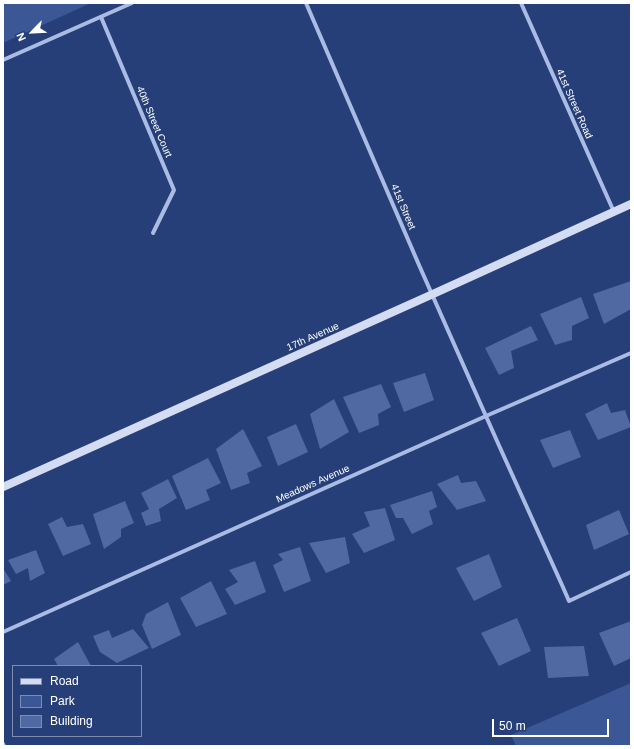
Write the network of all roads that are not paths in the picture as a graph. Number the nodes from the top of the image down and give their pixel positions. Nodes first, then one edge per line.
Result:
1 (132, 3) edge
2 (306, 3) edge
3 (521, 3) edge
4 (101, 17) junction
5 (3, 60) edge
6 (631, 204) edge
7 (614, 212) junction
8 (153, 233) dead end
9 (433, 294) junction
10 (631, 353) edge
11 (486, 416) junction
12 (3, 487) edge
13 (631, 572) edge
14 (3, 632) edge

1 - 4 street
2 - 9 street, 41st Street
3 - 7 street, 41st Street Road
4 - 5 street
4 - 8 street, 40th Street Court
6 - 7 main road, 17th Avenue
7 - 9 main road, 17th Avenue
9 - 11 street, 41st Street
9 - 12 main road, 17th Avenue
10 - 11 street, Meadows Avenue
11 - 13 street, 41st Street
11 - 14 street, Meadows Avenue

